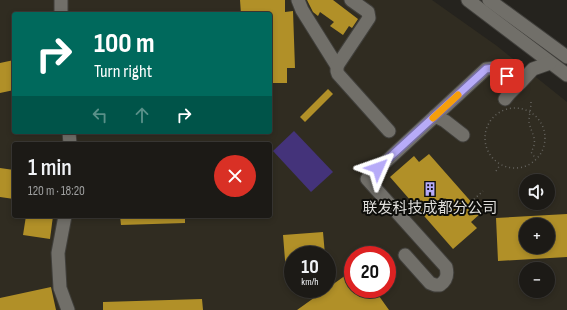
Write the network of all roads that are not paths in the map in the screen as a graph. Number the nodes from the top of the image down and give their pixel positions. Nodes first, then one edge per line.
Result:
1 (61, 0) edge
2 (298, 0) edge
3 (351, 0) edge
4 (468, 0) edge
5 (489, 0) edge
6 (61, 12) edge
7 (567, 57) edge
8 (550, 63) junction
9 (337, 66) junction
10 (567, 75) edge
11 (520, 83) junction
12 (505, 99) dead end
13 (435, 116) junction
14 (390, 131) dead end
15 (463, 135) dead end
16 (66, 218) edge
17 (405, 255) dead end
18 (68, 310) edge

1 - 6 street
2 - 9 street
3 - 9 street
4 - 8 street
5 - 7 street
8 - 10 street
8 - 11 street
9 - 14 street
11 - 12 street
11 - 13 street
13 - 15 street
13 - 17 street
16 - 18 street

